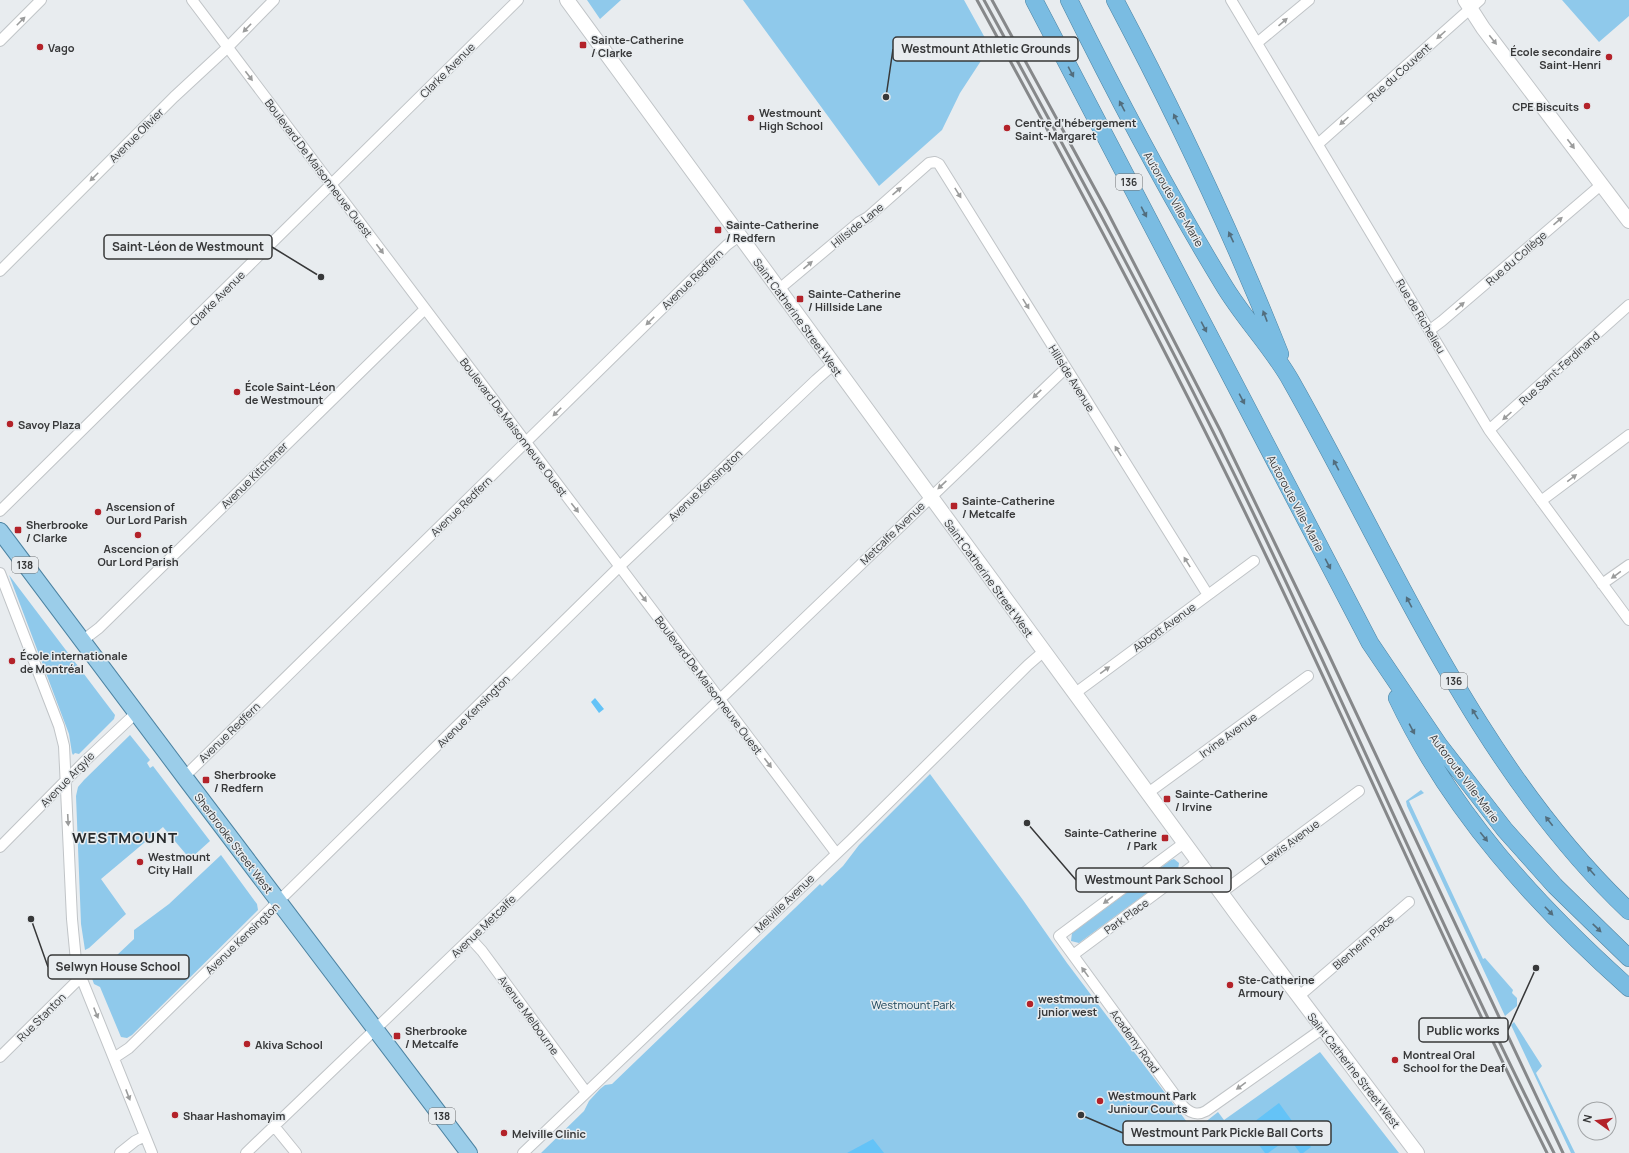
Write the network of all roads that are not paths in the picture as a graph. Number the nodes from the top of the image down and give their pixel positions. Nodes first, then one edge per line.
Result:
1 (41, 0) edge
2 (192, 0) edge
3 (274, 0) edge
4 (518, 0) edge
5 (566, 0) edge
6 (1034, 0) edge
7 (1069, 0) edge
8 (1115, 0) edge
9 (1231, 0) edge
10 (1309, 0) edge
11 (1472, 3) edge
12 (0, 41) edge
13 (1257, 43) junction
14 (228, 47) junction
15 (1318, 144) junction
16 (935, 162) joint
17 (331, 184) junction
18 (1602, 184) junction
19 (1629, 221) edge
20 (739, 236) junction
21 (0, 271) edge
22 (778, 290) junction
23 (1629, 305) edge
24 (425, 309) junction
25 (1430, 330) junction
26 (833, 365) junction
27 (1066, 368) junction
28 (1289, 378) junction
29 (1489, 430) junction
30 (1629, 435) edge
31 (525, 443) junction
32 (930, 497) junction
33 (1541, 501) junction
34 (0, 511) edge
35 (0, 531) edge
36 (1254, 561) dead end
37 (1629, 565) edge
38 (620, 566) junction
39 (0, 573) edge
40 (1602, 584) junction
41 (1208, 595) junction
42 (1629, 620) edge
43 (82, 641) junction
44 (1370, 643) junction
45 (1043, 652) junction
46 (1308, 676) dead end
47 (1074, 694) junction
48 (719, 698) junction
49 (136, 713) junction
50 (184, 777) junction
51 (66, 781) junction
52 (1360, 791) dead end
53 (1148, 793) junction
54 (1184, 843) junction
55 (0, 847) edge
56 (836, 853) junction
57 (1198, 862) junction
58 (1221, 893) junction
59 (279, 902) junction
60 (1409, 902) dead end
61 (1629, 911) edge
62 (471, 939) junction
63 (1073, 955) junction
64 (1629, 958) edge
65 (81, 977) junction
66 (1629, 988) edge
67 (1298, 998) junction
68 (375, 1029) junction
69 (1322, 1029) junction
70 (0, 1057) edge
71 (114, 1058) junction
72 (586, 1092) junction
73 (274, 1126) junction
74 (145, 1136) junction
75 (120, 1153) edge
76 (152, 1153) edge
77 (246, 1153) edge
78 (296, 1153) edge
79 (469, 1153) edge
80 (523, 1153) edge
81 (1417, 1153) edge

12 -> 1 street
2 - 14 street, Boulevard De Maisonneuve Ouest
3 -> 14 street, Avenue Olivier
4 - 17 street, Clarke Avenue
5 - 20 main road, Saint Catherine Street West
6 -> 44 highway, Autoroute Ville-Marie / 136
28 -> 7 highway, Autoroute Ville-Marie / 136
28 -> 8 highway
9 - 13 street, Rue de Richelieu
13 -> 10 street
11 -> 15 street, Rue du Couvent
11 -> 18 main road
13 - 15 street, Rue de Richelieu
14 -> 17 street, Boulevard De Maisonneuve Ouest
14 -> 21 street, Avenue Olivier
15 - 25 street, Rue de Richelieu
22 -> 16 street, Hillside Lane
16 -> 27 street, Hillside Avenue
17 -> 24 street, Boulevard De Maisonneuve Ouest
17 - 34 street, Clarke Avenue
18 - 19 main road
25 -> 18 street, Rue du Collège
20 - 22 main road, Saint Catherine Street West
20 -> 31 street, Avenue Redfern
22 - 26 main road, Saint Catherine Street West
23 -> 29 street, Rue Saint-Ferdinand
24 - 31 street, Boulevard De Maisonneuve Ouest
24 - 43 street, Avenue Kitchener
25 - 29 street, Rue de Richelieu
26 - 32 main road, Saint Catherine Street West
26 - 38 street, Avenue Kensington
27 -> 32 street, Metcalfe Avenue
41 -> 27 street, Hillside Avenue
61 -> 28 highway, Autoroute Ville-Marie / 136
29 - 33 street, Rue de Richelieu
33 -> 30 street
31 -> 38 street, Boulevard De Maisonneuve Ouest
31 - 50 street, Avenue Redfern
32 - 45 main road, Saint Catherine Street West
32 - 48 street, Metcalfe Avenue
33 - 40 street, Rue de Richelieu
35 - 43 main road, Sherbrooke Street West / 138
36 - 41 street, Abbott Avenue
37 -> 40 street
38 -> 48 street, Boulevard De Maisonneuve Ouest
38 - 59 street, Avenue Kensington
39 - 51 street
40 - 42 street, Rue de Richelieu
47 -> 41 street, Abbott Avenue
43 - 49 main road, Sherbrooke Street West / 138
44 -> 64 highway, Autoroute Ville-Marie / 136
44 -> 66 highway
45 - 47 main road, Saint Catherine Street West
45 - 56 street, Melville Avenue
46 - 53 street, Irvine Avenue
47 - 53 main road, Saint Catherine Street West
48 -> 56 street, Boulevard De Maisonneuve Ouest
48 - 62 street, Avenue Metcalfe
49 - 50 main road, Sherbrooke Street West / 138
49 - 51 street, Avenue Argyle
50 - 59 main road, Sherbrooke Street West / 138
51 - 55 street, Avenue Argyle
51 -> 65 street
52 - 58 street, Lewis Avenue
53 - 54 main road, Saint Catherine Street West
54 - 57 main road, Saint Catherine Street West
54 -> 63 street, Academy Road
56 - 72 street, Melville Avenue
57 - 58 main road, Saint Catherine Street West
57 - 63 street, Park Place
58 - 67 main road, Saint Catherine Street West
59 - 68 main road, Sherbrooke Street West / 138
59 - 71 street, Avenue Kensington
60 - 67 street, Blenheim Place
62 - 68 street, Avenue Metcalfe
62 - 72 street, Avenue Melbourne
69 -> 63 street, Academy Road
65 - 70 street, Rue Stanton
65 -> 71 street
67 - 69 main road, Saint Catherine Street West
68 - 73 street, Avenue Metcalfe
68 - 79 main road, Sherbrooke Street West / 138
69 - 81 main road, Saint Catherine Street West
71 -> 74 street
72 - 80 street, Melville Avenue
73 - 77 street, Avenue Metcalfe
73 - 78 street
74 - 75 street
74 - 76 street

